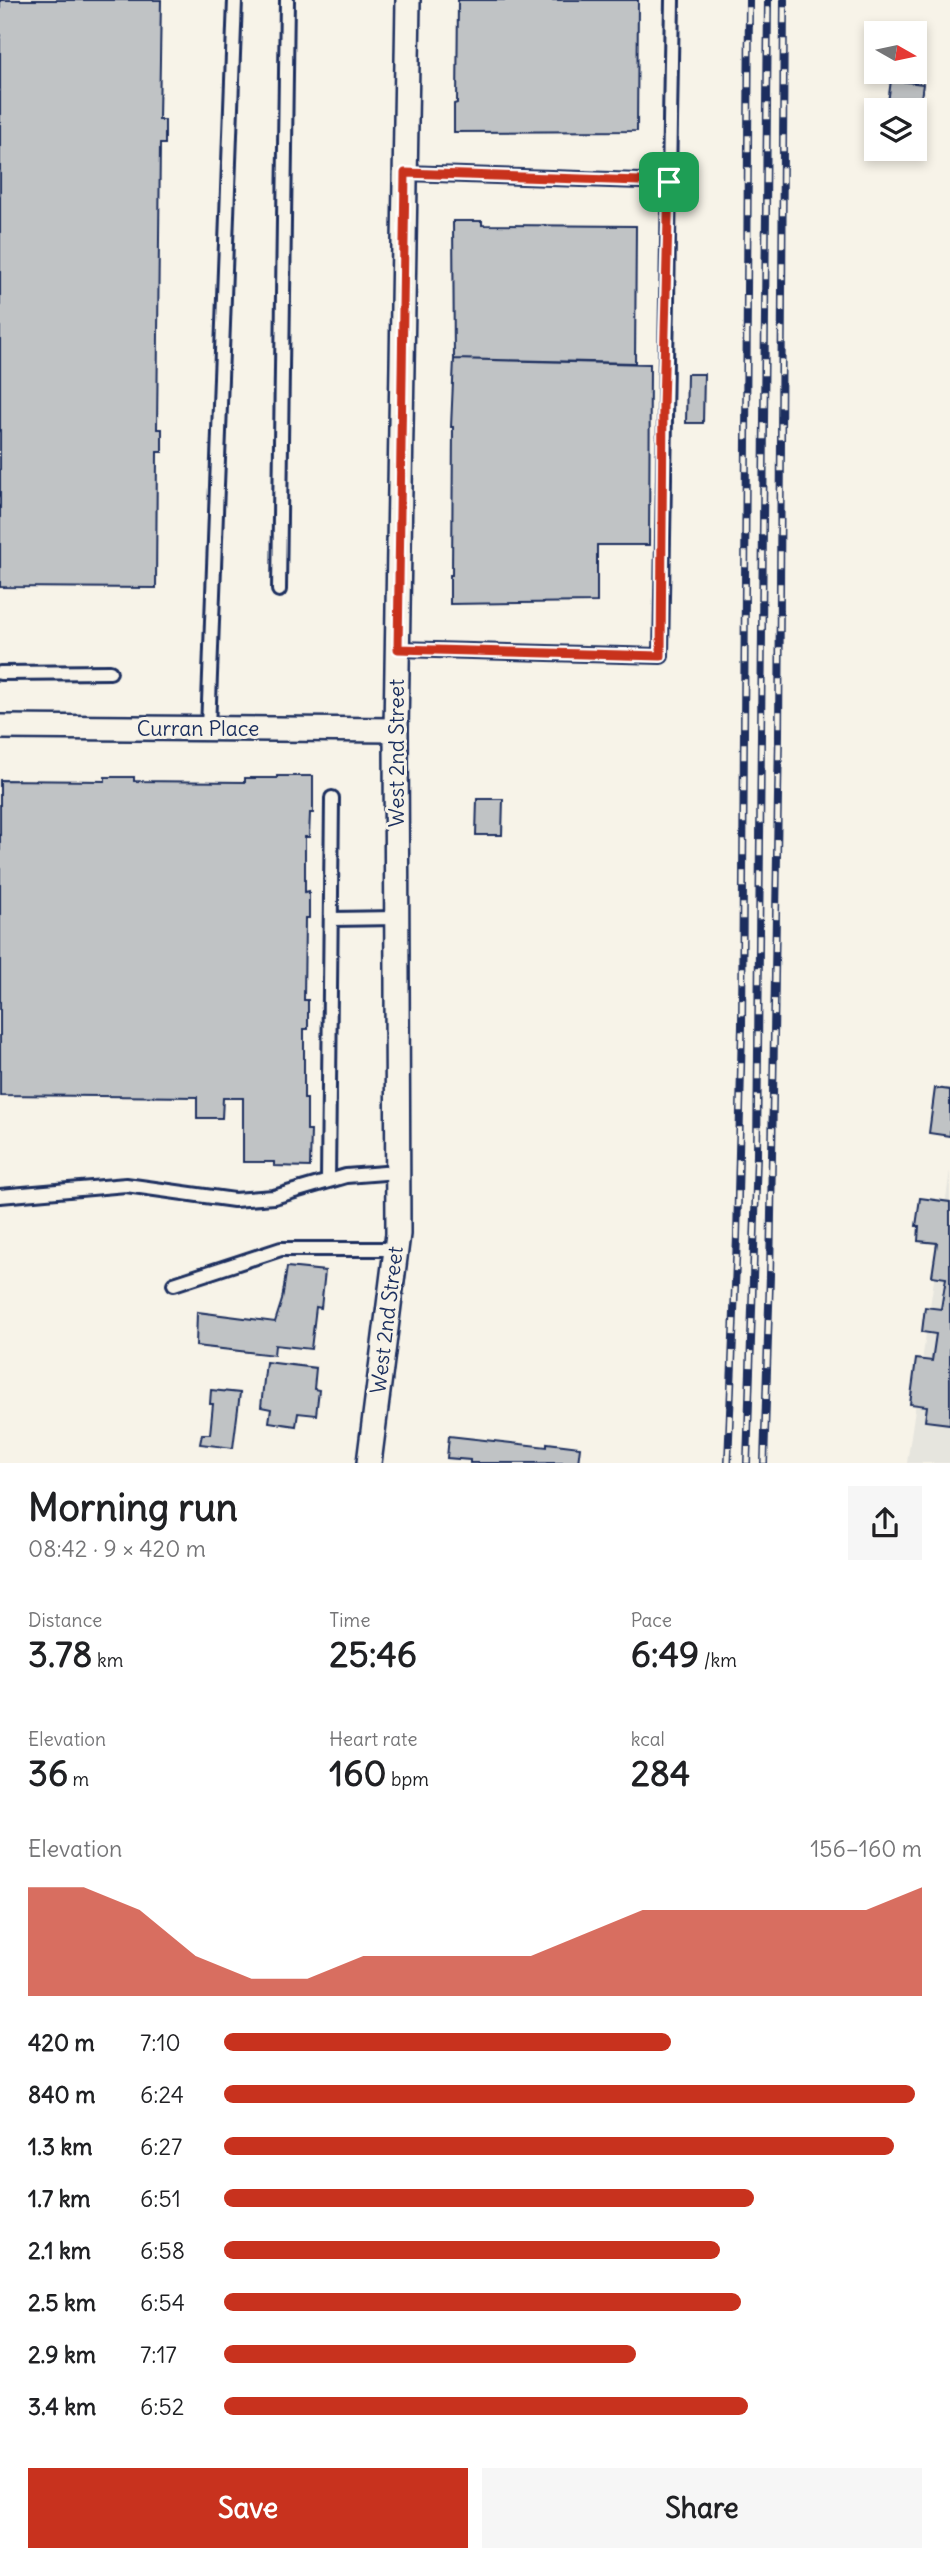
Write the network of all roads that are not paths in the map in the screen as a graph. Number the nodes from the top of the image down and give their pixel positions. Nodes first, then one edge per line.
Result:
1 (235, 0) edge
2 (287, 0) edge
3 (408, 0) edge
4 (672, 0) edge
5 (405, 173) junction
6 (669, 182) junction
7 (279, 590) dead end
8 (398, 649) junction
9 (110, 672) dead end
10 (0, 673) edge
11 (0, 727) edge
12 (208, 729) junction
13 (396, 730) junction
14 (332, 798) dead end
15 (397, 918) junction
16 (332, 919) junction
17 (397, 1172) junction
18 (328, 1181) junction
19 (0, 1196) edge
20 (396, 1249) junction
21 (174, 1284) dead end
22 (369, 1463) edge

1 - 12 lane
2 - 7 lane
3 - 5 street, West 2nd Street
4 - 6 lane
5 - 6 lane
5 - 8 street, West 2nd Street
6 - 8 lane
8 - 13 street, West 2nd Street
9 - 10 lane
11 - 12 street, Curran Place
12 - 13 street, Curran Place
13 - 15 street, West 2nd Street
14 - 16 lane
15 - 16 lane
15 - 17 street, West 2nd Street
16 - 18 lane
17 - 18 lane
17 - 20 street, West 2nd Street
18 - 19 lane
20 - 21 lane
20 - 22 street, West 2nd Street

